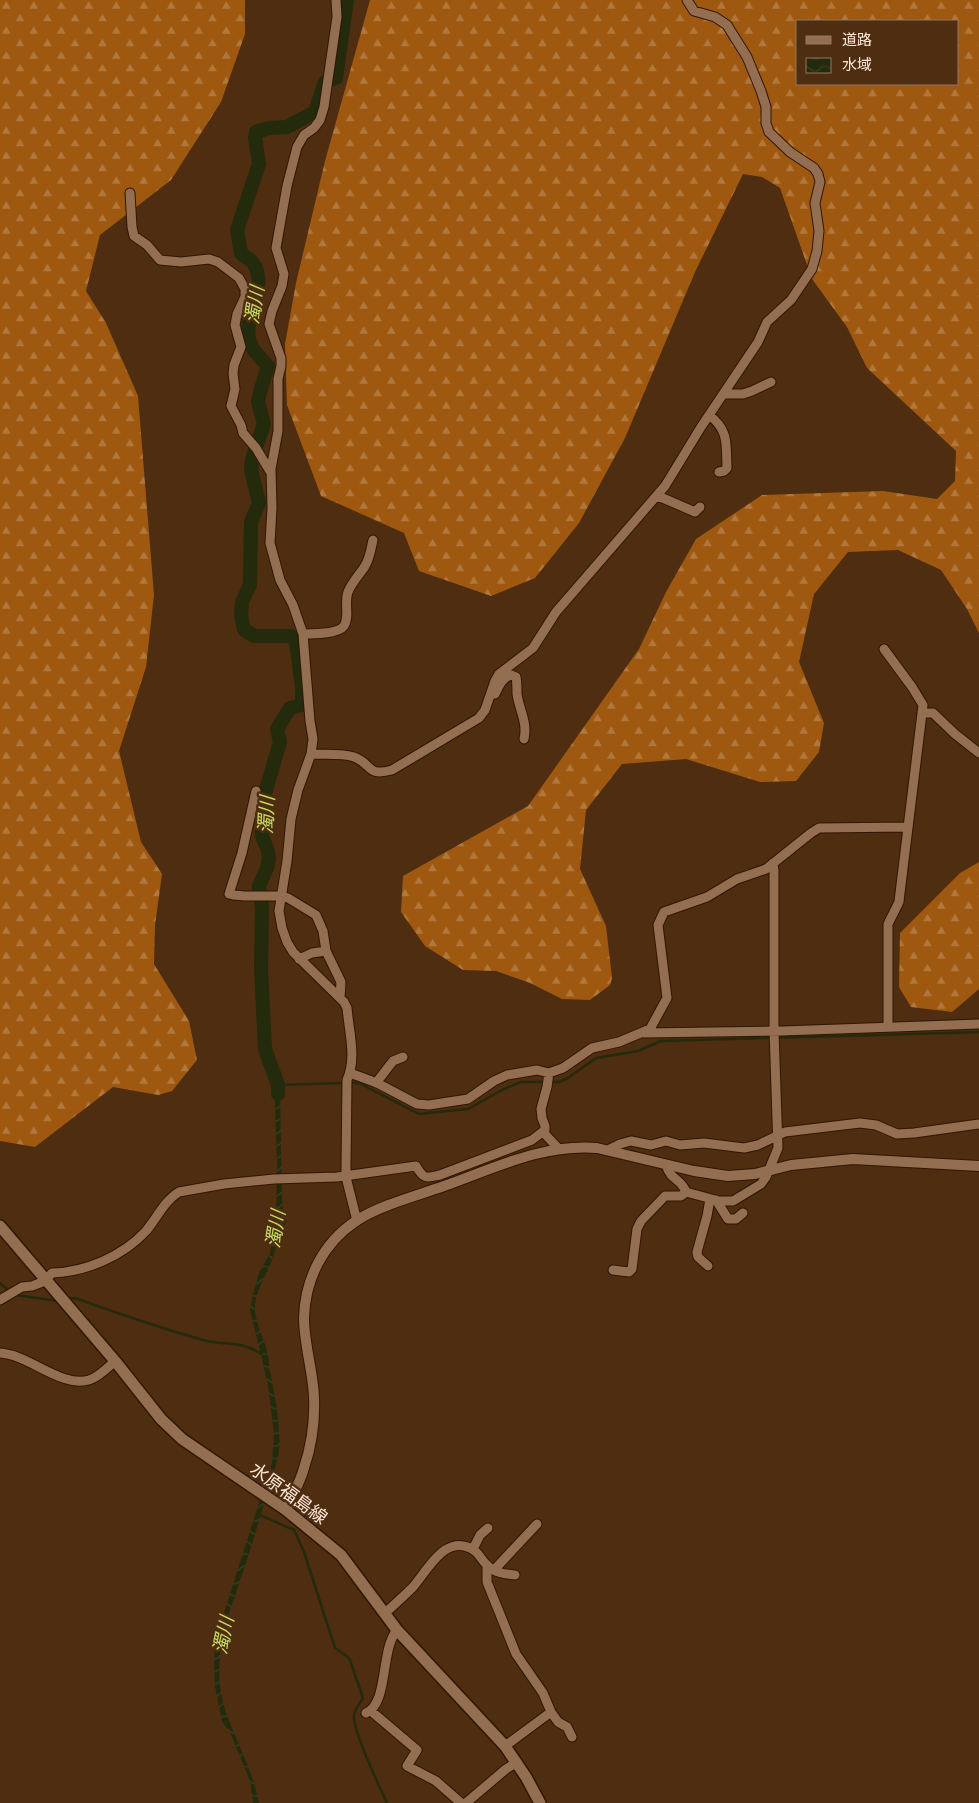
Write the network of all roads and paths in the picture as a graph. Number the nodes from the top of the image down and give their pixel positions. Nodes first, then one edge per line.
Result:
1 (336, 0) edge
2 (687, 0) edge
3 (130, 194) dead end
4 (771, 382) dead end
5 (724, 394) junction
6 (709, 415) junction
7 (719, 472) dead end
8 (272, 473) junction
9 (658, 496) junction
10 (700, 507) dead end
11 (374, 540) dead end
12 (303, 634) junction
13 (884, 649) dead end
14 (488, 701) junction
15 (922, 713) junction
16 (524, 739) dead end
17 (979, 753) edge
18 (311, 754) junction
19 (256, 791) dead end
20 (908, 827) junction
21 (773, 863) junction
22 (281, 896) junction
23 (326, 951) junction
24 (299, 959) junction
25 (340, 998) junction
26 (979, 1024) edge
27 (888, 1026) junction
28 (644, 1033) junction
29 (775, 1036) junction
30 (403, 1057) dead end
31 (548, 1080) junction
32 (348, 1081) junction
33 (376, 1083) junction
34 (979, 1124) edge
35 (543, 1132) junction
36 (778, 1134) junction
37 (558, 1148) junction
38 (608, 1150) junction
39 (666, 1165) junction
40 (979, 1166) edge
41 (768, 1171) junction
42 (346, 1177) junction
43 (686, 1192) junction
44 (713, 1200) junction
45 (743, 1213) dead end
46 (356, 1220) junction
47 (0, 1226) edge
48 (708, 1266) dead end
49 (612, 1270) dead end
50 (45, 1281) junction
51 (0, 1300) edge
52 (0, 1353) edge
53 (115, 1361) junction
54 (286, 1510) junction
55 (537, 1524) dead end
56 (488, 1528) dead end
57 (473, 1550) junction
58 (490, 1568) junction
59 (515, 1575) dead end
60 (385, 1614) junction
61 (397, 1630) junction
62 (551, 1712) junction
63 (572, 1737) dead end
64 (505, 1746) junction
65 (516, 1763) junction
66 (461, 1803) edge
67 (466, 1803) edge
68 (540, 1803) edge

1 - 8 street
2 - 5 street
3 - 8 street
4 - 5 street
5 - 6 street
6 - 7 street
6 - 9 street
8 - 12 street
9 - 10 street
9 - 14 street
11 - 12 street
12 - 18 street
13 - 15 street
14 - 16 street
14 - 18 street
15 - 17 street
15 - 20 street
18 - 22 street
19 - 22 street
20 - 21 street
20 - 27 street
21 - 28 street
21 - 29 street
22 - 23 street
22 - 24 street
23 - 24 street
23 - 25 street
24 - 25 street
25 - 32 street
26 - 27 street
27 - 29 street
28 - 29 street
28 - 31 street
29 - 36 street
30 - 33 street
31 - 33 street
31 - 35 street
32 - 33 street
32 - 42 street
34 - 36 street
35 - 37 street
35 - 42 street
36 - 38 street
36 - 41 street
37 - 38 street
37 - 46 street
38 - 39 street
39 - 41 street
39 - 43 street
40 - 41 street
41 - 44 street
42 - 46 street
42 - 50 street
43 - 44 street
43 - 49 street
44 - 45 street
44 - 48 street
46 - 54 street
47 - 50 main road, 水原福島線
50 - 51 street
50 - 53 main road, 水原福島線
52 - 53 street
53 - 54 main road, 水原福島線
54 - 60 main road, 水原福島線
55 - 58 street
56 - 57 street
57 - 58 street
57 - 60 street
58 - 59 street
58 - 62 street
60 - 61 main road, 水原福島線
61 - 64 main road, 水原福島線
61 - 66 street
62 - 63 street
62 - 64 street
64 - 65 main road, 水原福島線
65 - 67 street
65 - 68 main road, 水原福島線

